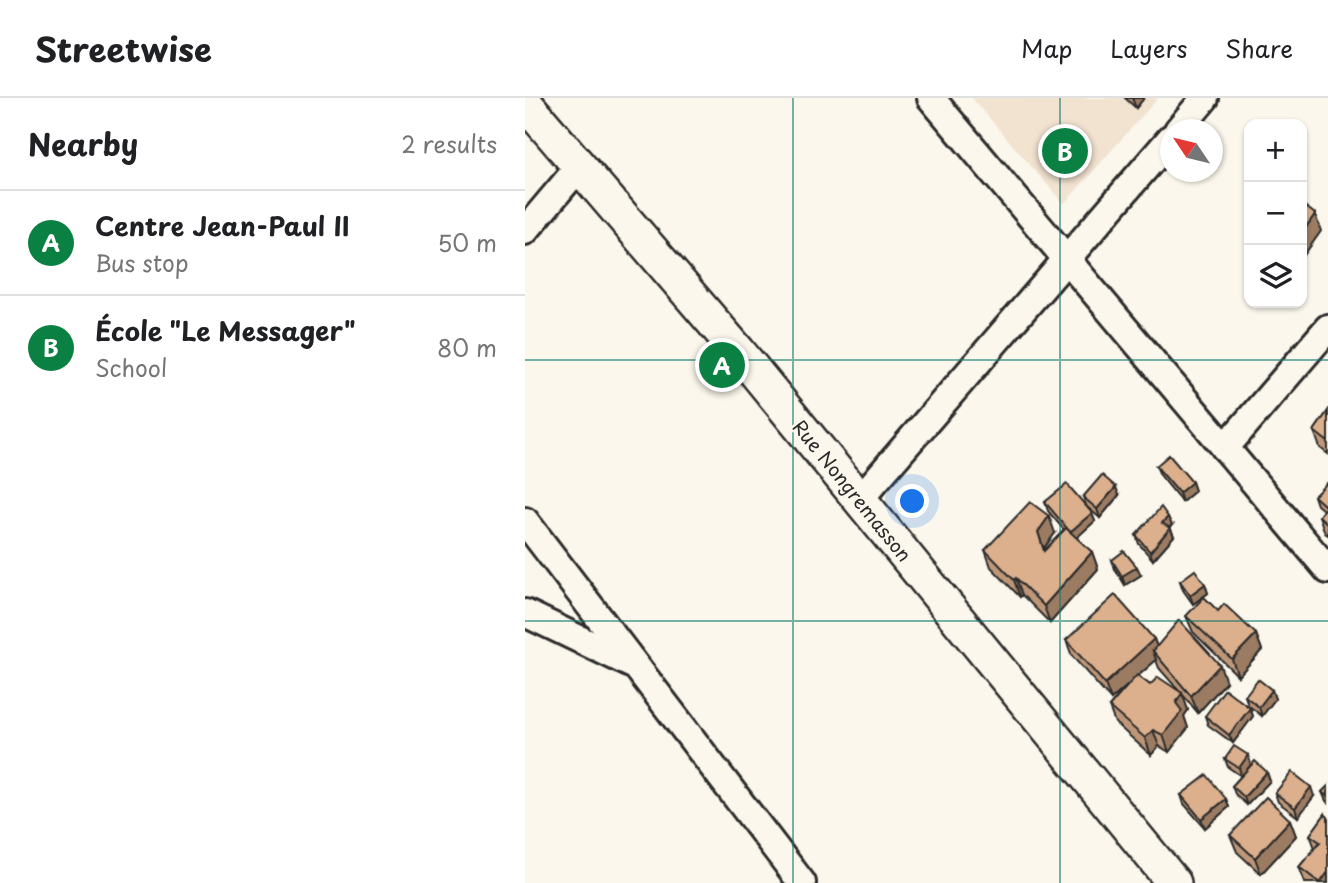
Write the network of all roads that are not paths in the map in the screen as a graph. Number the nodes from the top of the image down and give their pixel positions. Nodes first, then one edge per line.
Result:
1 (931, 98) edge
2 (1205, 98) edge
3 (525, 103) edge
4 (1187, 119) edge
5 (1160, 151) edge
6 (578, 168) junction
7 (525, 231) edge
8 (1066, 259) junction
9 (1328, 328) edge
10 (1225, 447) junction
11 (859, 500) junction
12 (525, 521) edge
13 (1328, 570) edge
14 (525, 613) edge
15 (637, 667) junction
16 (802, 883) edge
17 (1174, 883) edge

1 - 8 street
2 - 4 street
3 - 6 street, Rue Nongremasson
5 - 8 street
6 - 7 street
6 - 11 street, Rue Nongremasson
8 - 10 street
8 - 11 street
9 - 10 street
10 - 13 street
11 - 17 street, Rue Nongremasson
12 - 15 street
14 - 15 street
15 - 16 street

